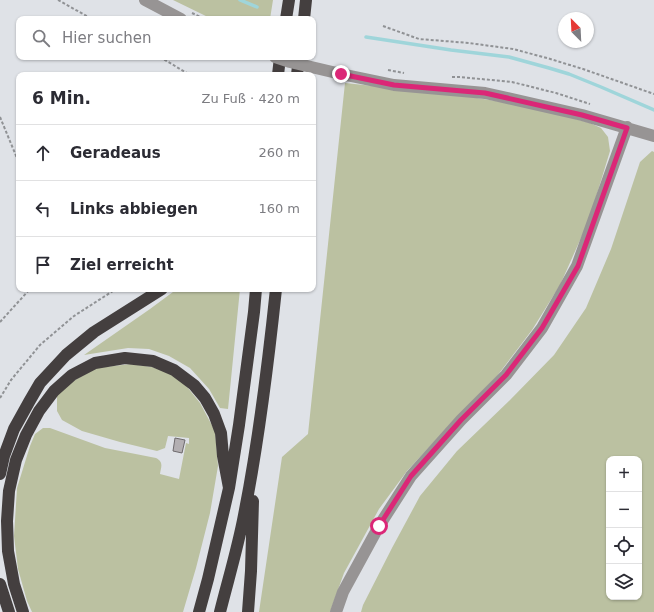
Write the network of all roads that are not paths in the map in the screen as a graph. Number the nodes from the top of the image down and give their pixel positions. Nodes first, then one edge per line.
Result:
1 (145, 0) edge
2 (289, 0) edge
3 (306, 0) edge
4 (175, 16) edge
5 (286, 16) edge
6 (304, 16) edge
7 (280, 60) edge
8 (284, 60) edge
9 (299, 60) edge
10 (278, 72) edge
11 (297, 72) edge
12 (627, 128) junction
13 (654, 136) edge
14 (157, 292) edge
15 (256, 292) edge
16 (276, 292) edge
17 (253, 466) junction
18 (0, 474) edge
19 (229, 488) junction
20 (0, 584) edge
21 (9, 612) edge
22 (23, 612) edge
23 (199, 612) edge
24 (220, 612) edge
25 (248, 612) edge
26 (336, 612) edge

1 - 4 street
2 - 5 highway
3 - 6 highway
7 - 10 highway
8 - 12 street, bridge
9 - 11 highway
12 - 13 street
12 - 26 street
14 - 18 highway
15 - 19 highway
16 - 17 highway
17 - 24 highway
17 - 25 highway
19 - 22 highway
19 - 23 highway
20 - 21 highway

